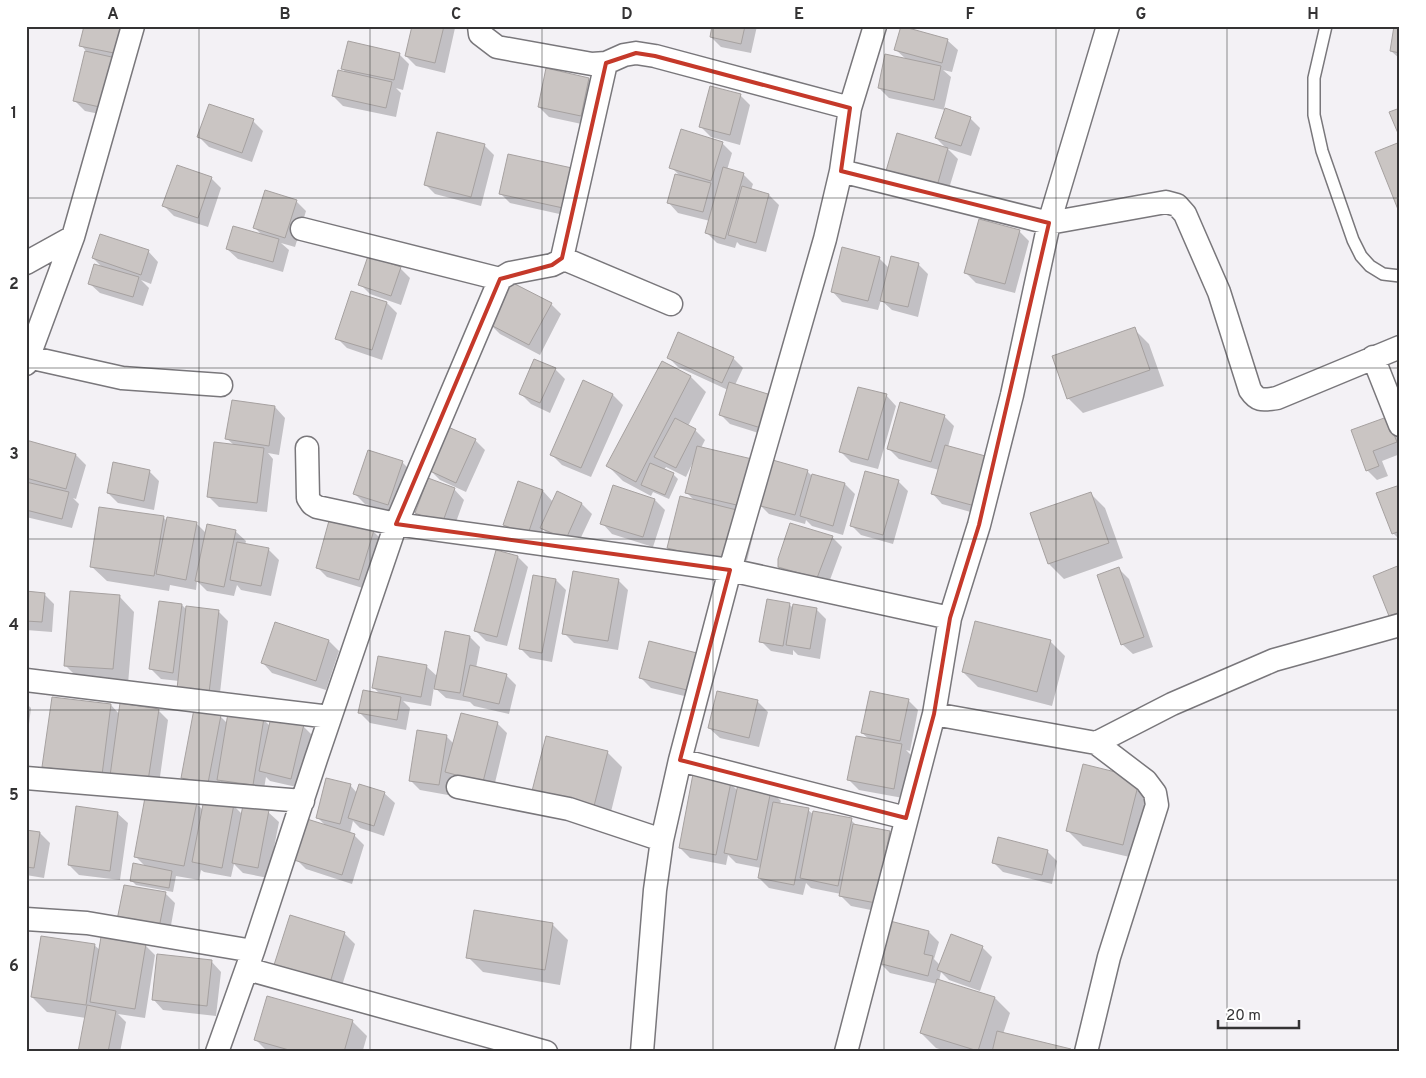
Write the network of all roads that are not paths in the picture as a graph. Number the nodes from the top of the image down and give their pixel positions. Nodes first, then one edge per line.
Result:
1 (133, 26) edge
2 (479, 26) edge
3 (875, 26) edge
4 (1108, 26) edge
5 (1326, 26) edge
6 (606, 63) junction
7 (850, 108) junction
8 (842, 171) junction
9 (1049, 222) junction
10 (302, 229) dead end
11 (73, 237) junction
12 (562, 258) junction
13 (26, 263) edge
14 (1400, 276) edge
15 (500, 279) junction
16 (672, 304) dead end
17 (1400, 347) edge
18 (1373, 357) junction
19 (27, 361) edge
20 (221, 385) dead end
21 (1400, 425) edge
22 (307, 448) dead end
23 (396, 524) junction
24 (730, 570) junction
25 (950, 618) junction
26 (1400, 626) edge
27 (26, 680) edge
28 (934, 714) junction
29 (330, 717) junction
30 (1096, 744) junction
31 (680, 760) junction
32 (26, 778) edge
33 (458, 787) dead end
34 (303, 801) junction
35 (906, 818) junction
36 (662, 840) junction
37 (26, 919) edge
38 (250, 960) junction
39 (511, 1048) edge
40 (217, 1052) edge
41 (546, 1052) edge
42 (642, 1052) edge
43 (846, 1052) edge
44 (1086, 1052) edge

1 - 11 street
2 - 6 street
3 - 7 street
4 - 9 street
5 - 14 lane
6 - 7 street
6 - 12 street
7 - 8 street
8 - 9 street
8 - 24 street
9 - 18 street
9 - 25 street
10 - 15 street
11 - 13 street
11 - 19 street
12 - 15 street
12 - 16 street
15 - 23 street
17 - 18 street
18 - 21 street
19 - 20 street
22 - 23 street
23 - 24 street
23 - 29 street
24 - 25 street
24 - 31 street
25 - 28 street
26 - 30 street
27 - 29 street
28 - 30 street
28 - 35 street
29 - 34 street
30 - 44 street
31 - 35 street
31 - 36 street
32 - 34 street
33 - 36 street
34 - 38 street
35 - 43 street
36 - 42 street
37 - 38 street
38 - 39 street
38 - 40 street
39 - 41 street

